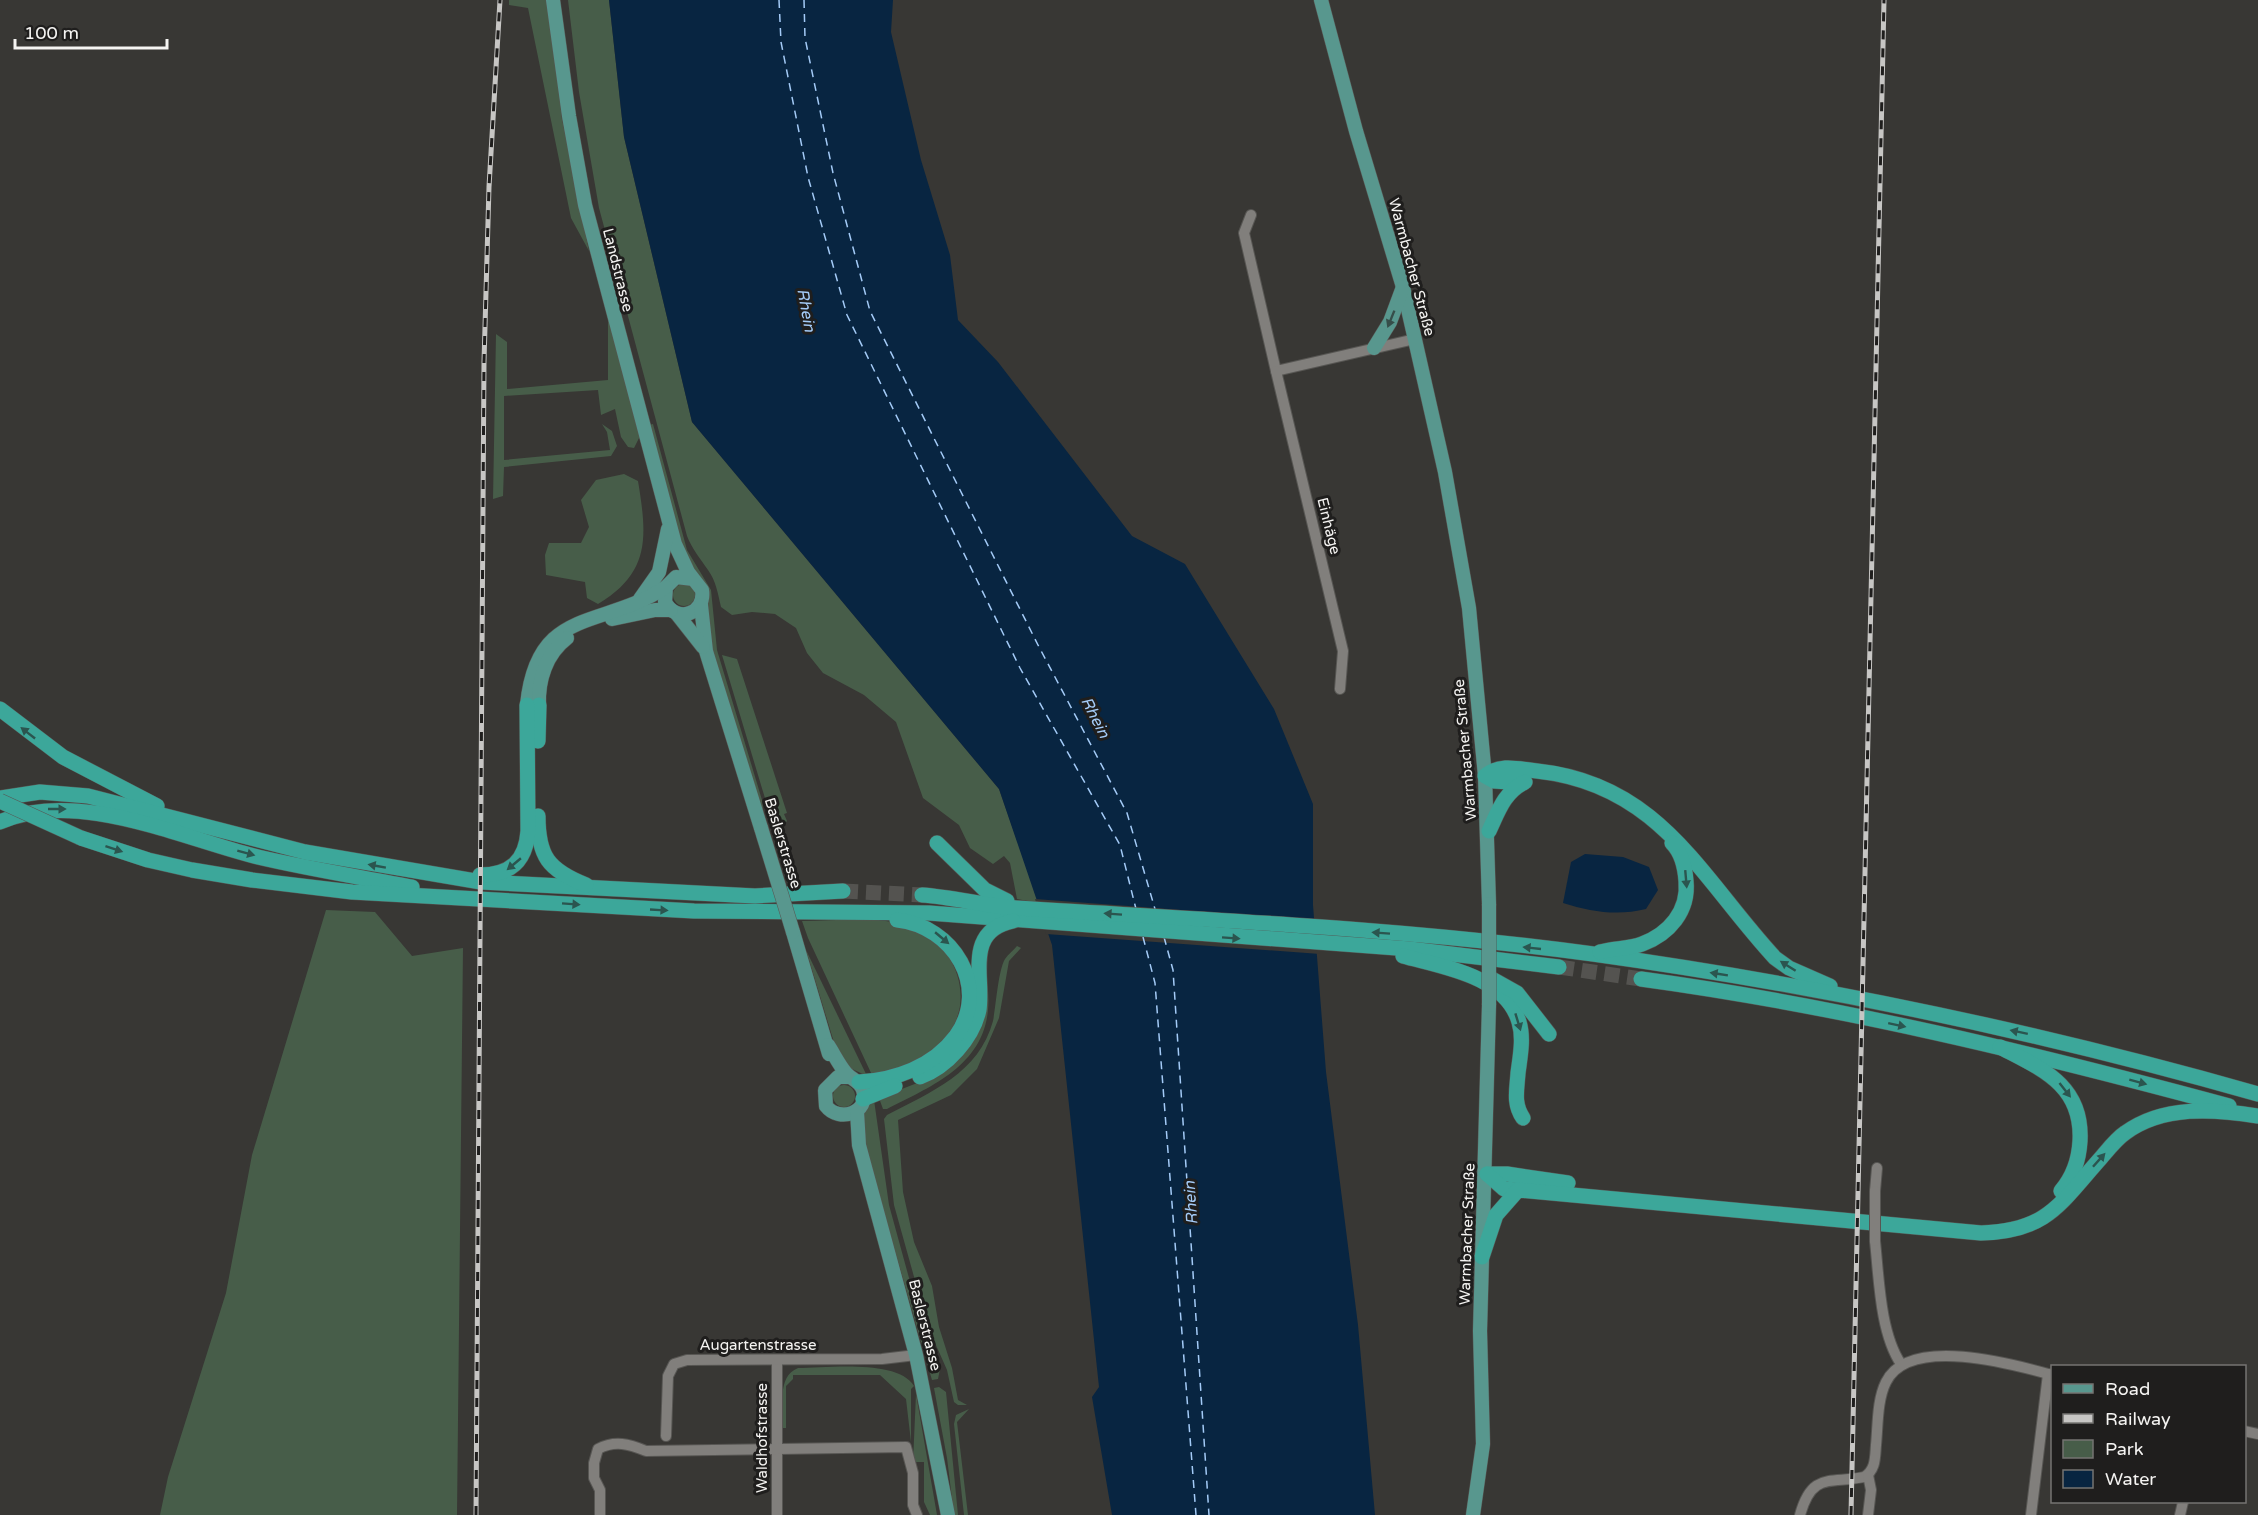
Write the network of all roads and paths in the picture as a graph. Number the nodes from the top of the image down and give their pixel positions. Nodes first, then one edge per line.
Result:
1 (553, 0) edge
2 (1321, 0) edge
3 (1251, 215) dead end
4 (1403, 287) junction
5 (1415, 339) junction
6 (1374, 348) junction
7 (1276, 371) junction
8 (669, 518) junction
9 (675, 544) junction
10 (693, 579) junction
11 (669, 584) junction
12 (637, 602) junction
13 (700, 605) junction
14 (674, 612) junction
15 (699, 631) junction
16 (1340, 689) dead end
17 (533, 705) junction
18 (0, 709) edge
19 (1485, 776) junction
20 (1523, 783) junction
21 (0, 800) edge
22 (185, 819) junction
23 (0, 822) edge
24 (1488, 831) junction
25 (938, 843) dead end
26 (435, 875) junction
27 (591, 887) junction
28 (843, 891) tunnel mouth
29 (922, 895) tunnel mouth
30 (471, 898) junction
31 (1012, 910) junction
32 (805, 912) junction
33 (1172, 926) junction
34 (1337, 937) junction
35 (1368, 947) junction
36 (1410, 949) junction
37 (1590, 954) junction
38 (1456, 955) junction
39 (1559, 967) tunnel mouth
40 (1495, 968) dead end
41 (1641, 979) tunnel mouth
42 (1839, 994) junction
43 (1549, 1034) dead end
44 (828, 1045) junction
45 (2000, 1047) junction
46 (833, 1079) junction
47 (854, 1079) junction
48 (2258, 1094) edge
49 (860, 1105) junction
50 (838, 1115) junction
51 (2258, 1115) edge
52 (1523, 1118) dead end
53 (859, 1145) junction
54 (1877, 1168) dead end
55 (1486, 1174) junction
56 (1518, 1190) junction
57 (1482, 1257) junction
58 (916, 1355) junction
59 (777, 1361) junction
60 (1901, 1364) junction
61 (2050, 1375) edge
62 (666, 1436) dead end
63 (777, 1447) junction
64 (1868, 1475) junction
65 (600, 1515) edge
66 (777, 1515) edge
67 (917, 1515) edge
68 (948, 1515) edge
69 (1473, 1515) edge
70 (1800, 1515) edge
71 (1868, 1515) edge
72 (2031, 1515) edge

1 - 8 main road, Landstrasse
2 - 4 main road, Warmbacher Straße
3 - 7 street, Einhäge
4 - 5 main road, Warmbacher Straße
4 -> 6 main road
5 - 6 street
5 - 19 main road, Warmbacher Straße
6 - 7 street
7 - 16 street, Einhäge
8 - 9 main road, Landstrasse
8 - 12 main road
9 - 10 main road, Landstrasse
9 - 11 main road, Landstrasse
10 - 11 main road
10 - 13 main road
11 - 12 main road
11 - 14 main road
12 - 17 main road
13 - 14 main road
13 - 15 main road, Baslerstrasse
14 - 15 main road
14 - 17 main road
15 - 44 main road, Baslerstrasse, bridge
17 -> 26 highway
17 - 27 highway
22 -> 18 highway
19 - 20 highway
19 - 24 main road, Warmbacher Straße
42 -> 19 highway
20 - 24 highway
20 -> 37 highway
21 - 22 highway
21 -> 30 highway, bridge
26 -> 22 highway
23 -> 30 highway
24 - 55 main road, Warmbacher Straße, bridge
25 - 31 highway
26 - 27 highway
27 - 28 highway
29 - 31 highway
30 -> 32 highway
31 - 32 highway
31 - 33 highway
33 -> 31 highway
31 - 49 highway
32 -> 47 highway
33 - 34 highway
34 - 35 highway
37 -> 34 highway
35 - 36 highway
35 -> 52 highway
36 - 38 highway
36 - 43 highway
42 -> 37 highway
38 - 39 highway
38 - 40 highway
41 -> 45 highway
48 -> 42 highway
44 - 46 main road, Baslerstrasse
44 - 47 main road, Baslerstrasse
45 -> 51 highway
45 -> 55 highway
46 - 47 main road
46 - 50 main road
47 - 49 main road
49 - 50 main road
49 - 53 main road, Baslerstrasse
50 - 53 main road, Baslerstrasse
56 -> 51 highway
53 - 58 main road, Baslerstrasse
54 - 60 street, bridge
55 - 56 highway
55 - 57 main road, Warmbacher Straße
56 - 57 highway
57 - 69 main road, Warmbacher Straße
58 - 59 street, Augartenstrasse
58 - 68 main road, Baslerstrasse
59 - 62 street, Augartenstrasse
59 - 63 street, Waldhofstrasse
60 - 61 street
60 - 64 street
61 - 72 street
63 - 65 street
63 - 66 street, Waldhofstrasse
63 - 67 street
64 - 70 street
64 - 71 street

